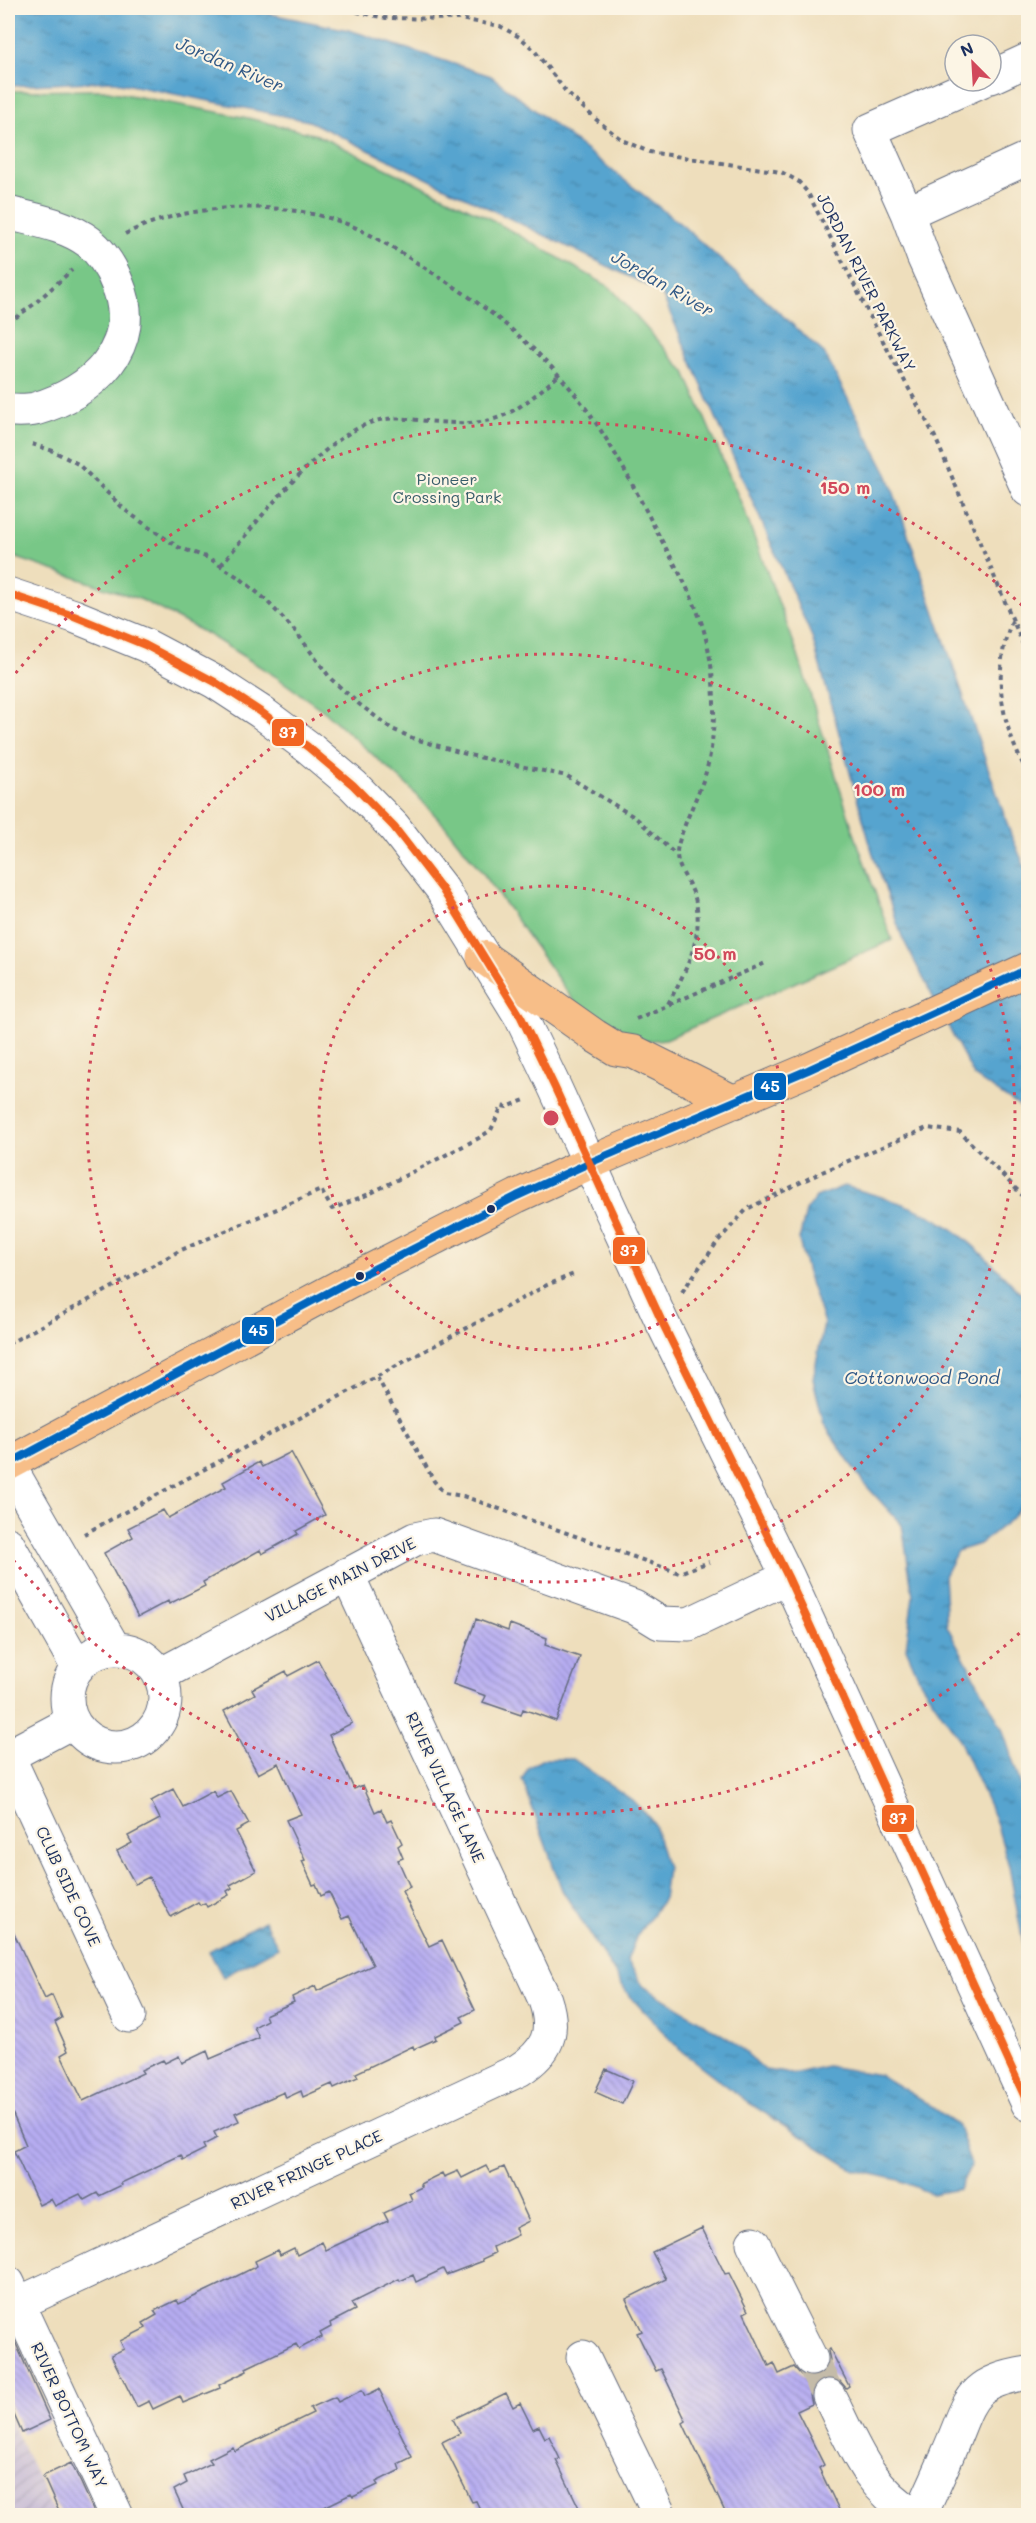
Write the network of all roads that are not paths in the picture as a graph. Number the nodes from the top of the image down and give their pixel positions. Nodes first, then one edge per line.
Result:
1 (1029, 60) edge
2 (1003, 71) edge
3 (954, 93) edge
4 (1029, 158) edge
5 (8, 213) edge
6 (907, 213) junction
7 (8, 410) edge
8 (1029, 490) edge
9 (8, 594) edge
10 (483, 957) junction
11 (1029, 969) edge
12 (734, 1102) junction
13 (588, 1163) junction
14 (8, 1464) edge
15 (8, 1544) edge
16 (347, 1574) junction
17 (788, 1577) junction
18 (114, 1648) junction
19 (77, 1666) junction
20 (160, 1675) junction
21 (72, 1722) junction
22 (8, 1756) edge
23 (545, 2000) joint
24 (129, 2016) dead end
25 (1029, 2104) edge
26 (753, 2243) dead end
27 (12, 2294) edge
28 (583, 2357) dead end
29 (811, 2359) tunnel mouth
30 (1029, 2373) edge
31 (829, 2396) tunnel mouth
32 (117, 2516) edge
33 (660, 2516) edge
34 (916, 2516) edge
35 (920, 2516) edge

1 - 2 street
3 - 6 street
4 - 6 street
5 - 7 street
6 - 8 street
9 - 10 street
10 - 12 main road
10 - 13 street
11 - 12 main road
12 - 13 main road
13 - 14 main road
13 - 17 street
14 - 18 street
15 - 19 street
16 - 17 street, VILLAGE MAIN DRIVE
16 - 20 street, VILLAGE MAIN DRIVE
16 - 23 street, RIVER VILLAGE LANE
17 - 25 street
18 - 19 street
18 - 20 street
19 - 21 street
20 - 21 street
21 - 22 street
22 - 24 street, CLUB SIDE COVE
23 - 27 street, RIVER FRINGE PLACE
26 - 29 street
27 - 32 street, RIVER BOTTOM WAY
28 - 33 street
30 - 35 street
31 - 34 street

